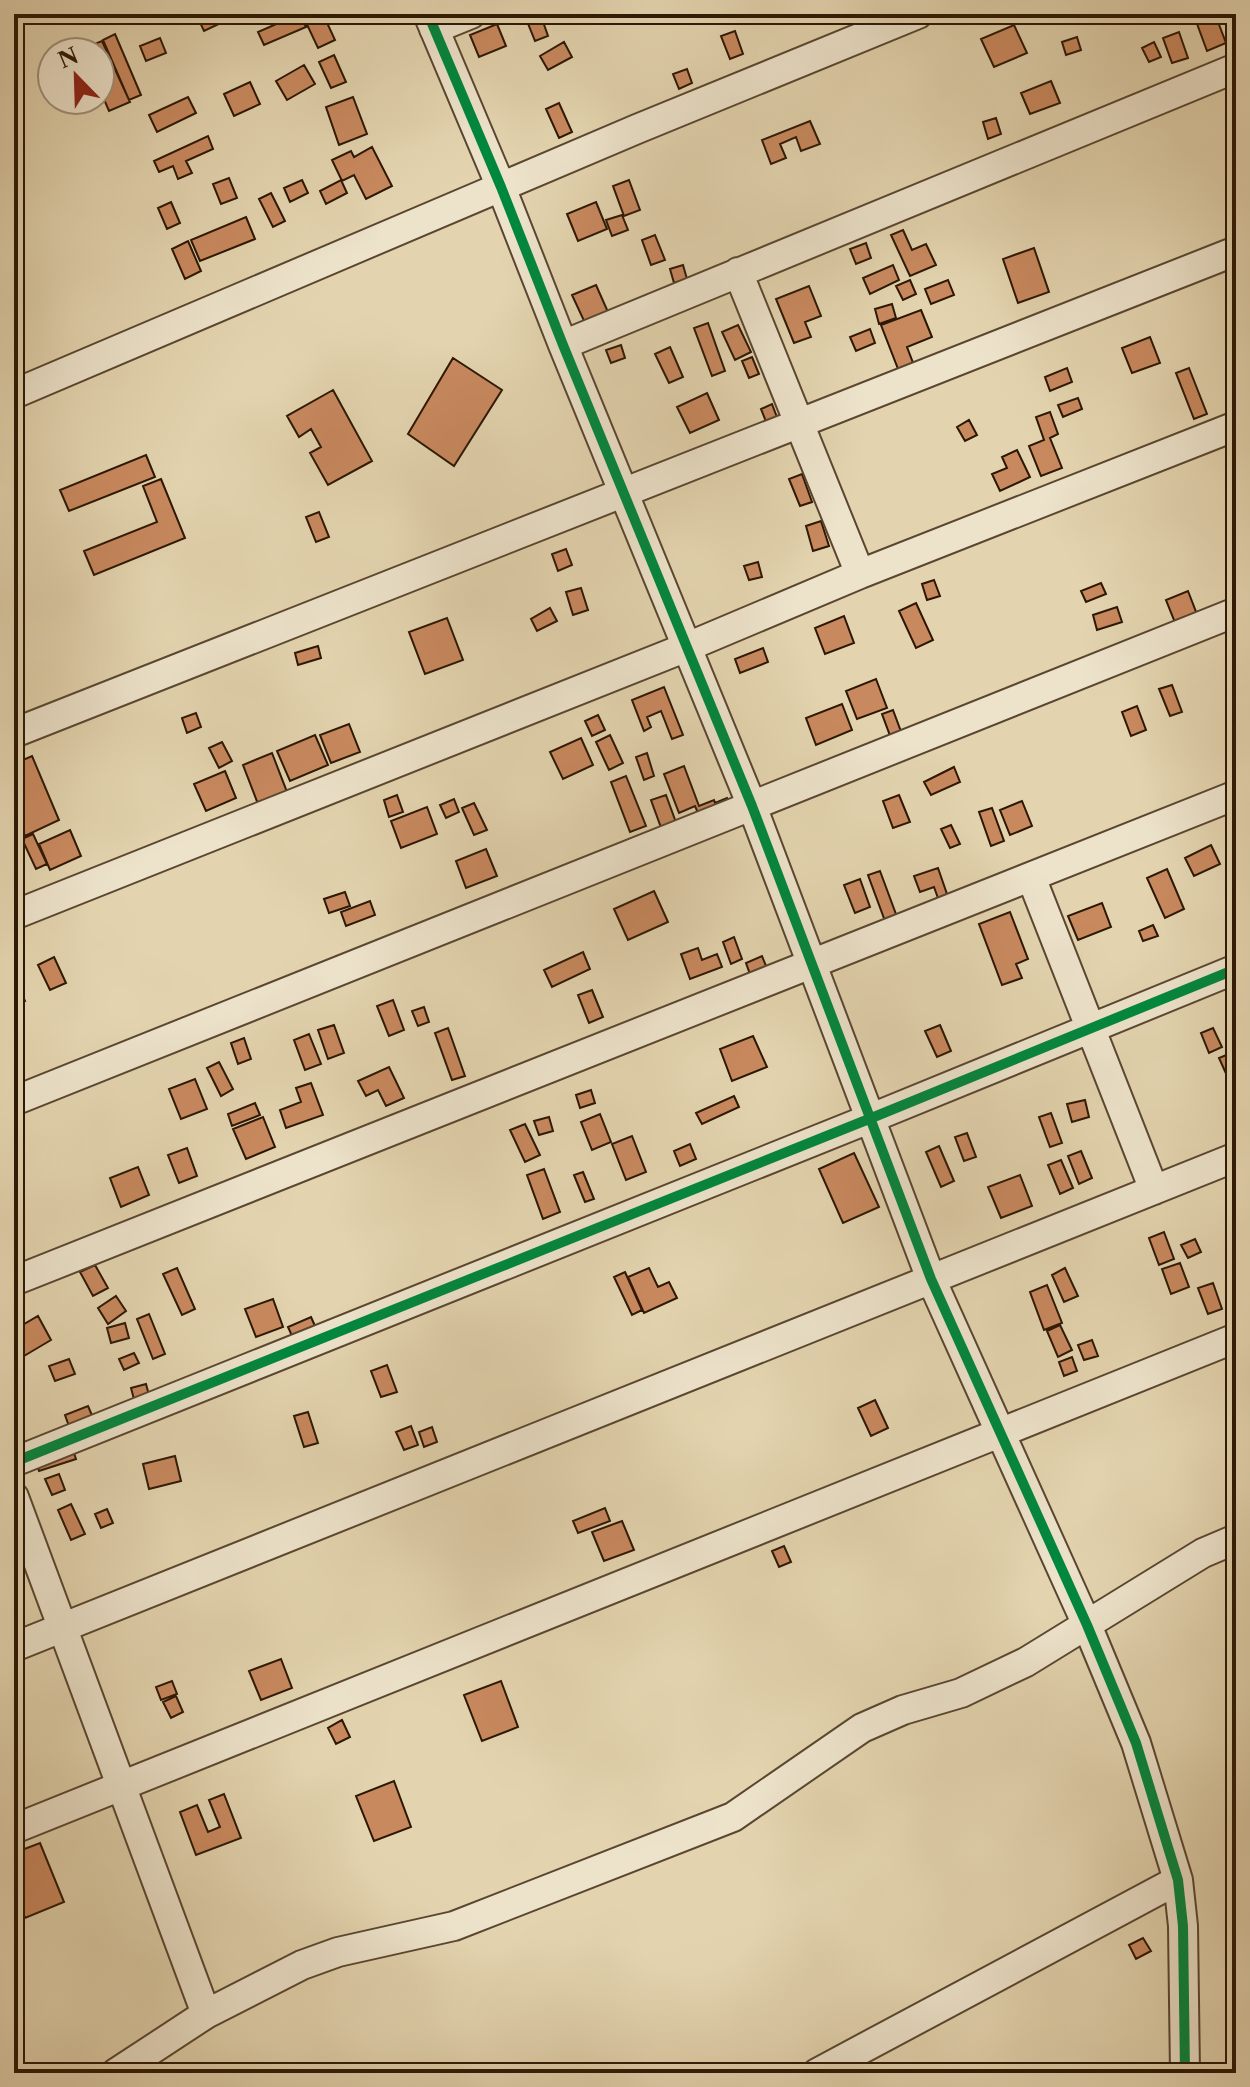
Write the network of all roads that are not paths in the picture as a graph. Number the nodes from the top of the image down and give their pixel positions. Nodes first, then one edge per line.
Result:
1 (471, 14) edge
2 (918, 14) edge
3 (431, 22) edge
4 (1236, 68) edge
5 (501, 187) junction
6 (1236, 251) edge
7 (738, 272) junction
8 (563, 345) junction
9 (14, 394) edge
10 (799, 424) junction
11 (1236, 426) edge
12 (625, 493) junction
13 (860, 574) junction
14 (1236, 612) edge
15 (687, 647) junction
16 (14, 733) edge
17 (1236, 795) edge
18 (752, 806) junction
19 (1031, 877) junction
20 (14, 915) edge
21 (810, 965) junction
22 (1236, 969) edge
23 (1091, 1028) junction
24 (14, 1101) edge
25 (869, 1119) junction
26 (1236, 1157) edge
27 (1154, 1190) junction
28 (931, 1279) junction
29 (14, 1281) edge
30 (1236, 1338) edge
31 (1000, 1433) junction
32 (14, 1462) edge
33 (14, 1497) edge
34 (1236, 1539) edge
35 (1087, 1625) junction
36 (63, 1627) junction
37 (14, 1647) edge
38 (122, 1786) junction
39 (14, 1829) edge
40 (1178, 1880) junction
41 (206, 2014) junction
42 (116, 2073) edge
43 (817, 2073) edge
44 (1185, 2073) edge

1 - 3 street
2 - 5 street
3 - 5 street
4 - 7 street
5 - 8 street
5 - 9 street
6 - 10 street
7 - 8 street
7 - 10 street
8 - 12 street
10 - 12 street
10 - 13 street
11 - 13 street
12 - 15 street
12 - 16 street
13 - 15 street
14 - 18 street
15 - 18 street
15 - 20 street
17 - 19 street
18 - 21 street
18 - 24 street
19 - 21 street
19 - 23 street
21 - 25 street
21 - 29 street
22 - 23 street
23 - 25 street
23 - 27 street
25 - 28 street
25 - 32 street
26 - 27 street
27 - 28 street
28 - 31 street
28 - 36 street
30 - 31 street
31 - 35 street
31 - 38 street
33 - 36 street
34 - 35 street
35 - 40 street
35 - 41 street
36 - 37 street
36 - 38 street
38 - 39 street
38 - 41 street
40 - 43 street
40 - 44 street
41 - 42 street

